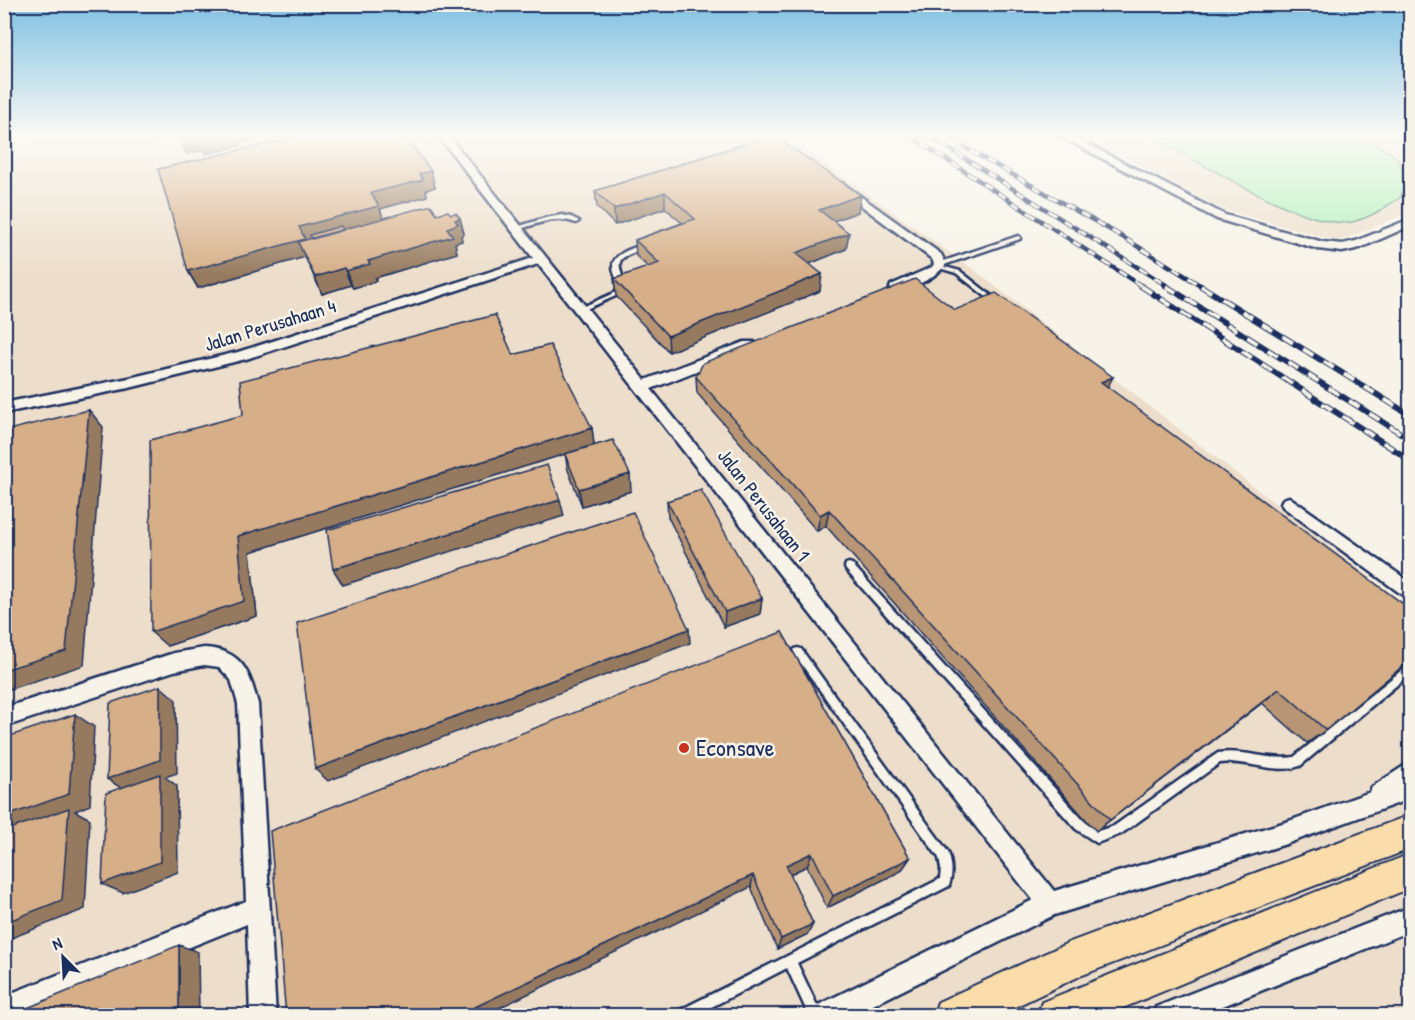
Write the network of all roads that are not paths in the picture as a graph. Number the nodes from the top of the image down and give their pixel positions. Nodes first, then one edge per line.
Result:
1 (480, 182) edge
2 (836, 182) edge
3 (1153, 182) edge
4 (576, 221) dead end
5 (1410, 222) edge
6 (517, 228) junction
7 (1018, 238) dead end
8 (653, 244) edge
9 (541, 259) junction
10 (939, 266) junction
11 (881, 294) edge
12 (582, 309) junction
13 (1005, 309) edge
14 (762, 340) edge
15 (644, 386) junction
16 (4, 408) edge
17 (1289, 503) dead end
18 (849, 567) dead end
19 (1410, 591) edge
20 (798, 652) dead end
21 (1410, 669) edge
22 (4, 718) edge
23 (1410, 772) edge
24 (1410, 789) edge
25 (1368, 805) junction
26 (1410, 832) edge
27 (1410, 871) edge
28 (1050, 904) junction
29 (257, 908) junction
30 (1410, 919) edge
31 (789, 960) junction
32 (4, 1009) edge
33 (263, 1016) edge
34 (680, 1016) edge
35 (816, 1016) edge
36 (823, 1016) edge
37 (952, 1016) edge
38 (1056, 1016) edge
39 (1165, 1016) edge

1 - 6 street, Jalan Perusahaan 1
2 - 10 street
3 - 5 street
4 - 6 lane
6 - 9 street, Jalan Perusahaan 1
7 - 10 lane
8 - 12 lane
9 - 12 street, Jalan Perusahaan 1
9 - 16 street, Jalan Perusahaan 4
10 - 11 street
10 - 13 lane
12 - 15 street, Jalan Perusahaan 1
14 - 15 street
15 - 28 street, Jalan Perusahaan 1
17 - 19 street
18 - 21 lane
20 - 31 lane
22 - 29 street
23 - 25 street
24 - 25 street
25 - 28 street
26 - 37 main road
27 - 38 main road
28 - 36 street
29 - 32 street
29 - 33 street
30 - 39 street
31 - 34 lane
31 - 35 lane

